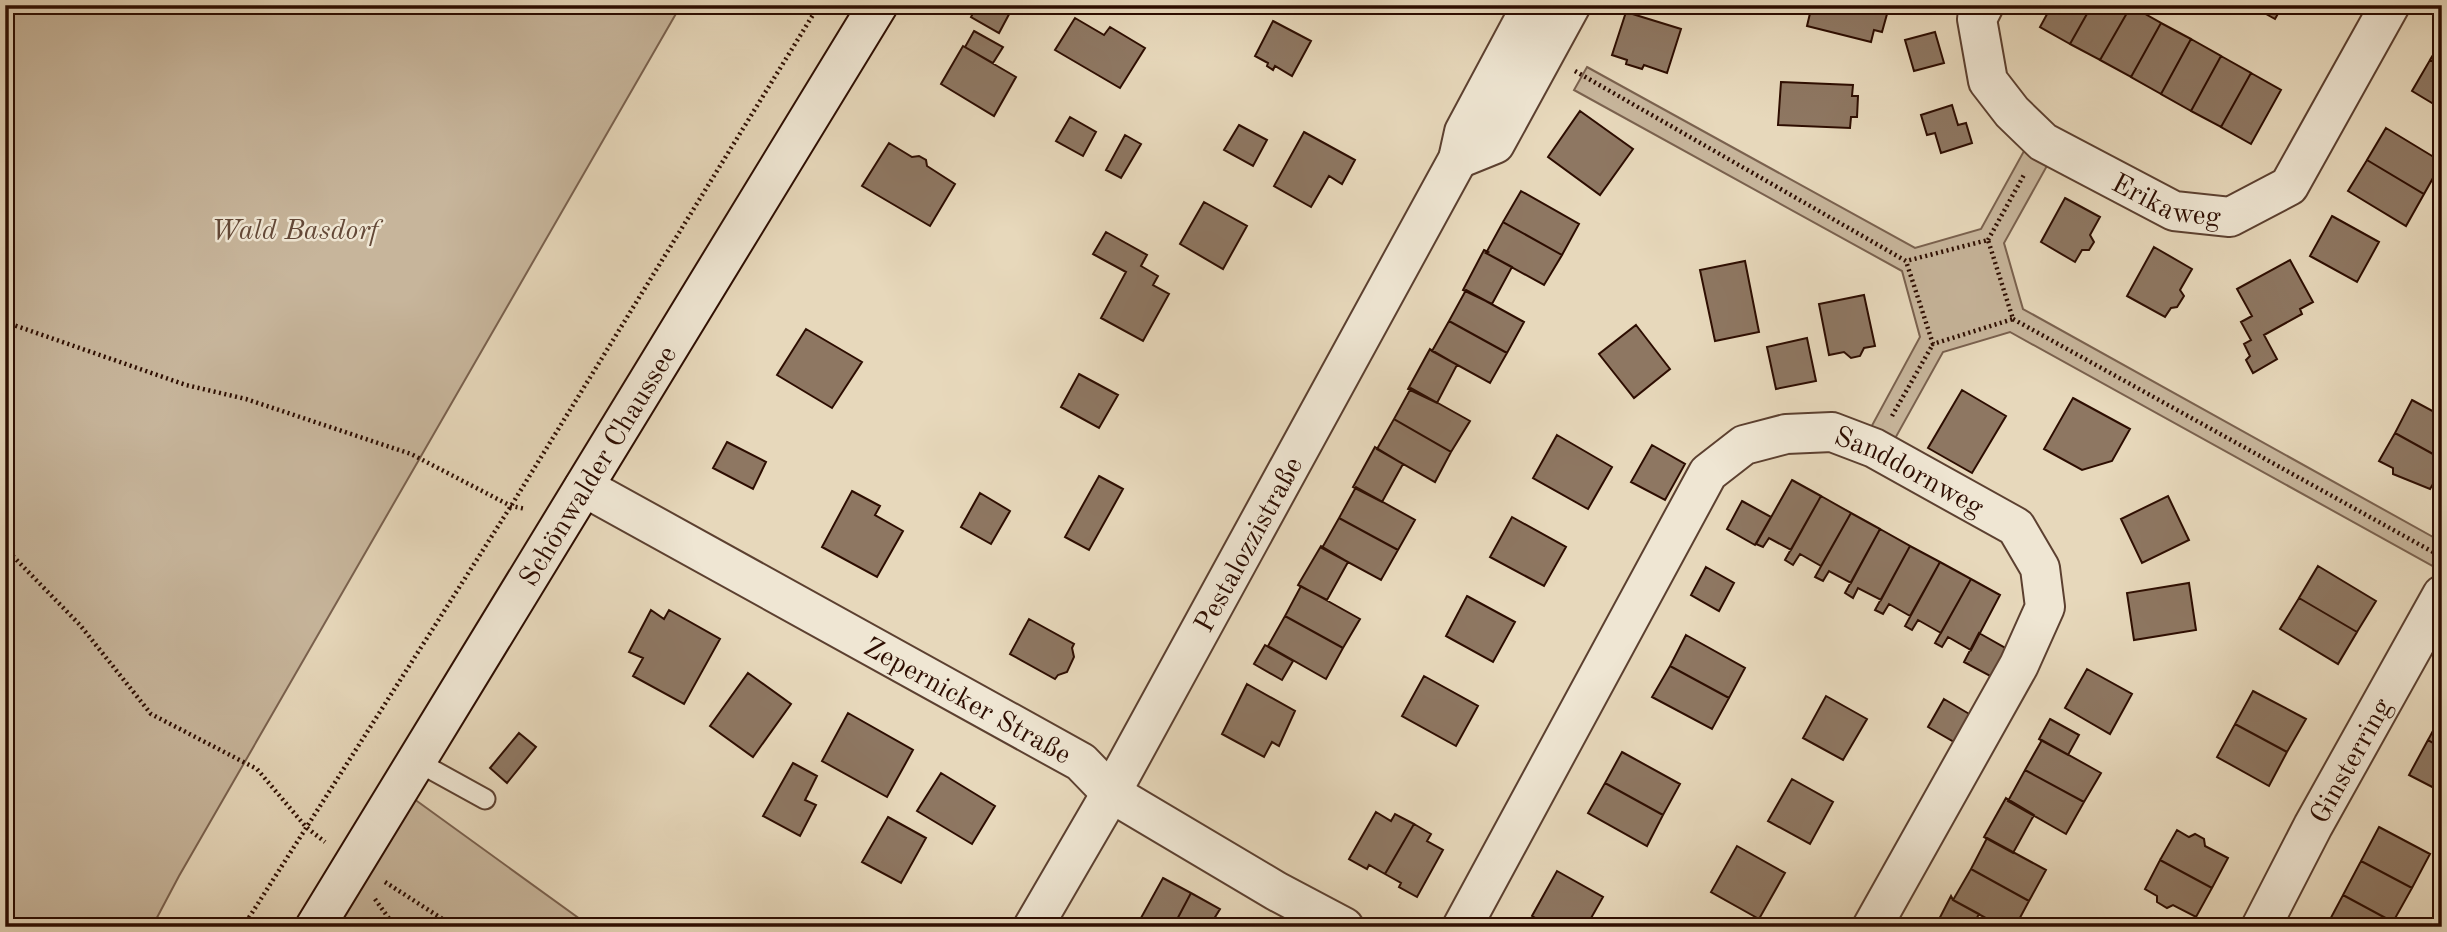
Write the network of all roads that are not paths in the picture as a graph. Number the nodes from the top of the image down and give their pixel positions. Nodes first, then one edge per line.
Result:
1 (878, 5) edge
2 (1532, 5) edge
3 (1572, 5) edge
4 (1984, 5) edge
5 (2390, 5) edge
6 (1458, 159) junction
7 (584, 487) junction
8 (2442, 595) edge
9 (416, 761) junction
10 (1111, 793) junction
11 (485, 799) dead end
12 (314, 927) edge
13 (1033, 927) edge
14 (1344, 927) edge
15 (1462, 927) edge
16 (1872, 927) edge
17 (2261, 927) edge

1 - 7 street, Schönwalder Chaussee
2 - 6 street, Pestalozzistraße
3 - 6 street
4 - 5 street, Erikaweg
6 - 10 street, Pestalozzistraße
7 - 9 street, Schönwalder Chaussee
7 - 10 street, Zepernicker Straße
8 - 17 street, Ginsterring
9 - 11 lane
9 - 12 street, Schönwalder Chaussee
10 - 13 street, Pestalozzistraße
10 - 14 street, Zepernicker Straße
15 - 16 street, Sanddornweg

